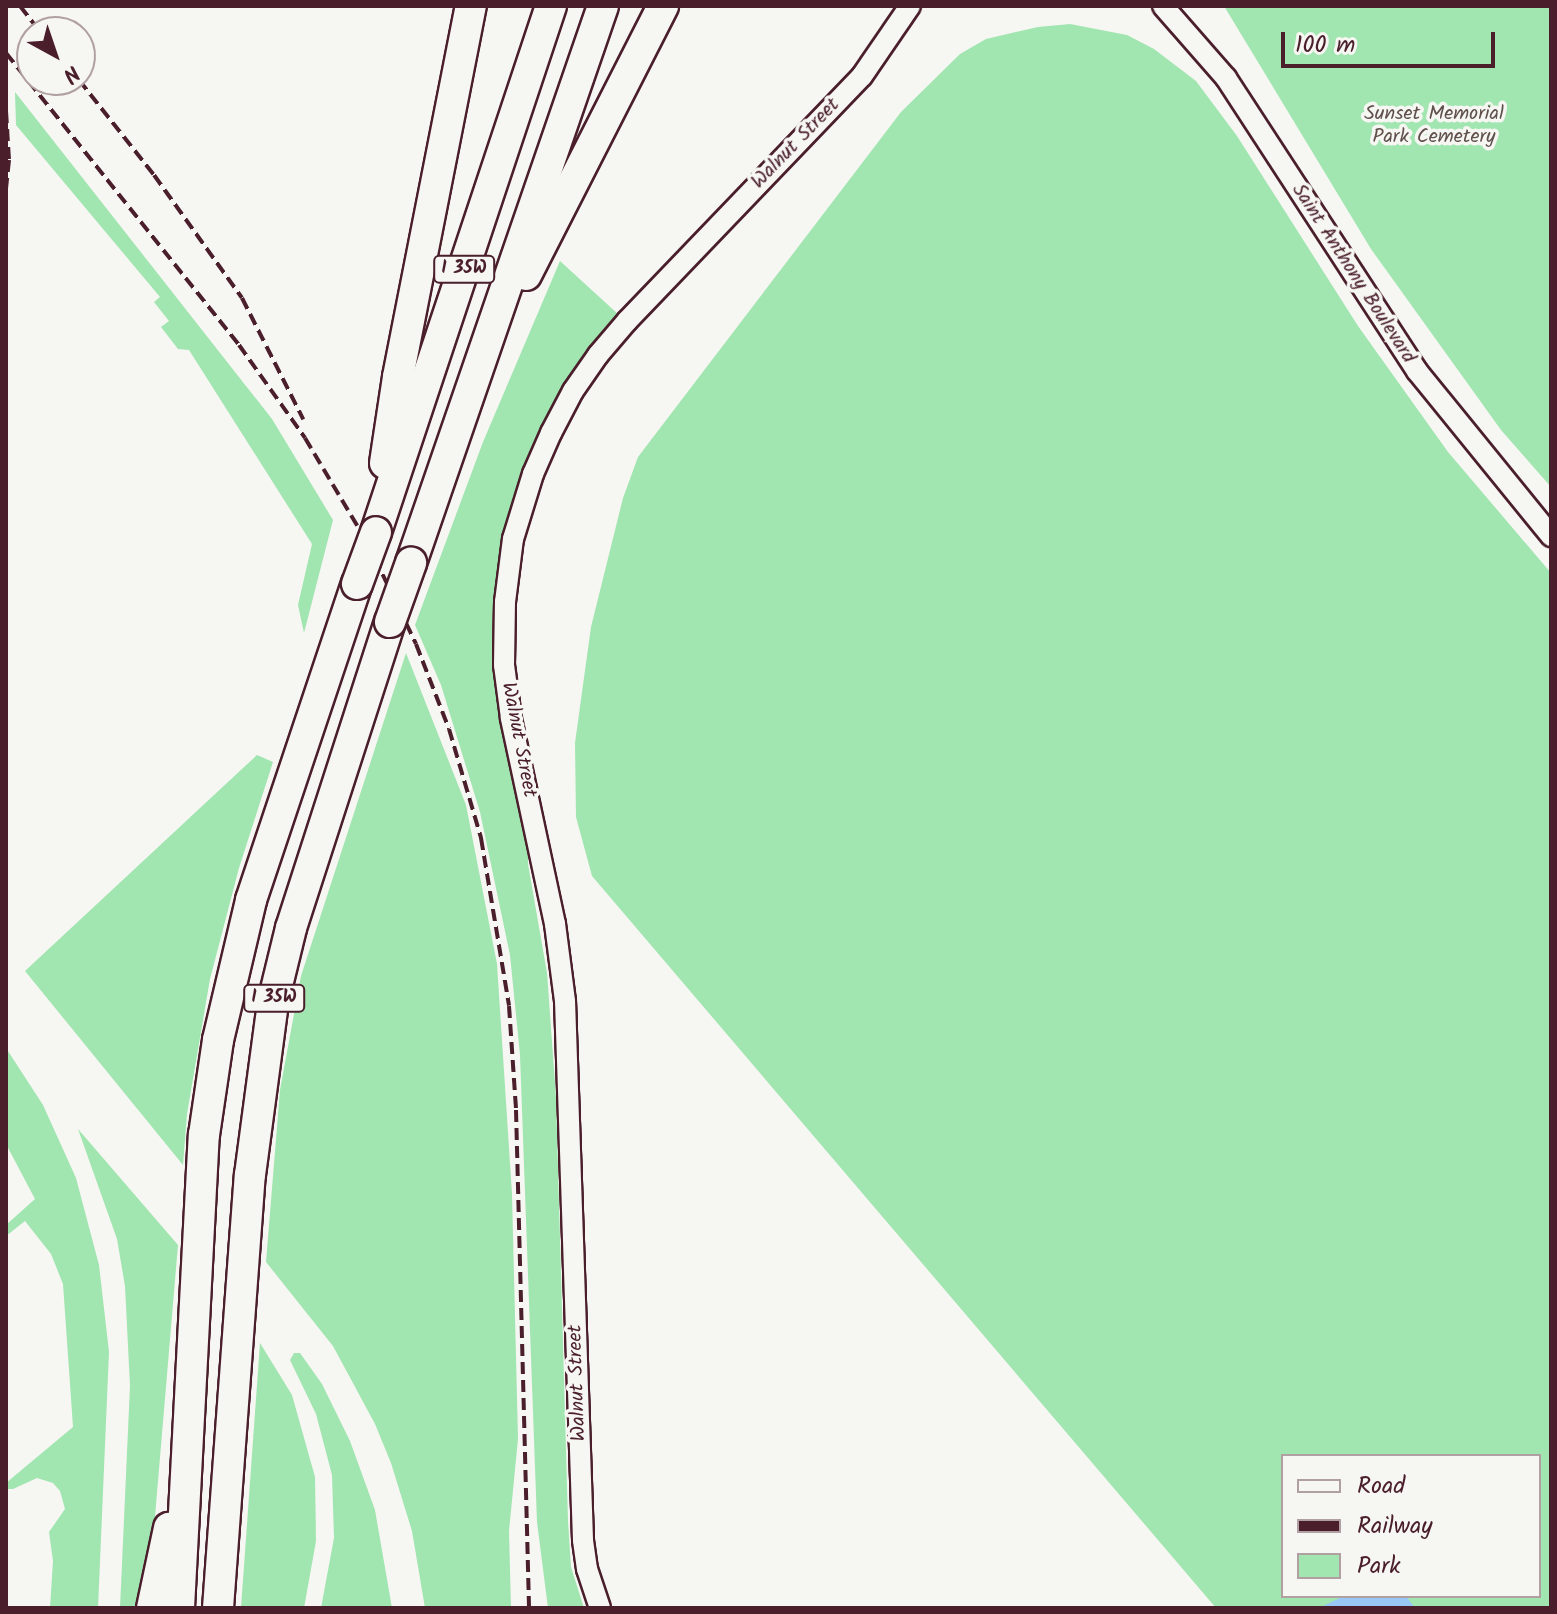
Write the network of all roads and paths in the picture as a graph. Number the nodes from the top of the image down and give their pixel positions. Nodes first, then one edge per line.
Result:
1 (471, 6) edge
2 (551, 6) edge
3 (603, 6) edge
4 (663, 6) edge
5 (910, 6) edge
6 (1163, 6) edge
7 (471, 383) junction
8 (376, 532) junction
9 (1551, 536) edge
10 (187, 1424) junction
11 (152, 1608) edge
12 (179, 1608) edge
13 (218, 1608) edge
14 (600, 1608) edge

1 - 8 highway
2 - 8 highway, I 35W
3 - 7 highway, I 35W
4 - 7 highway
5 - 14 street, Walnut Street
6 - 9 street, Saint Anthony Boulevard
7 - 13 highway, I 35W, bridge
8 - 10 highway, I 35W, bridge
10 - 11 highway
10 - 12 highway, I 35W

